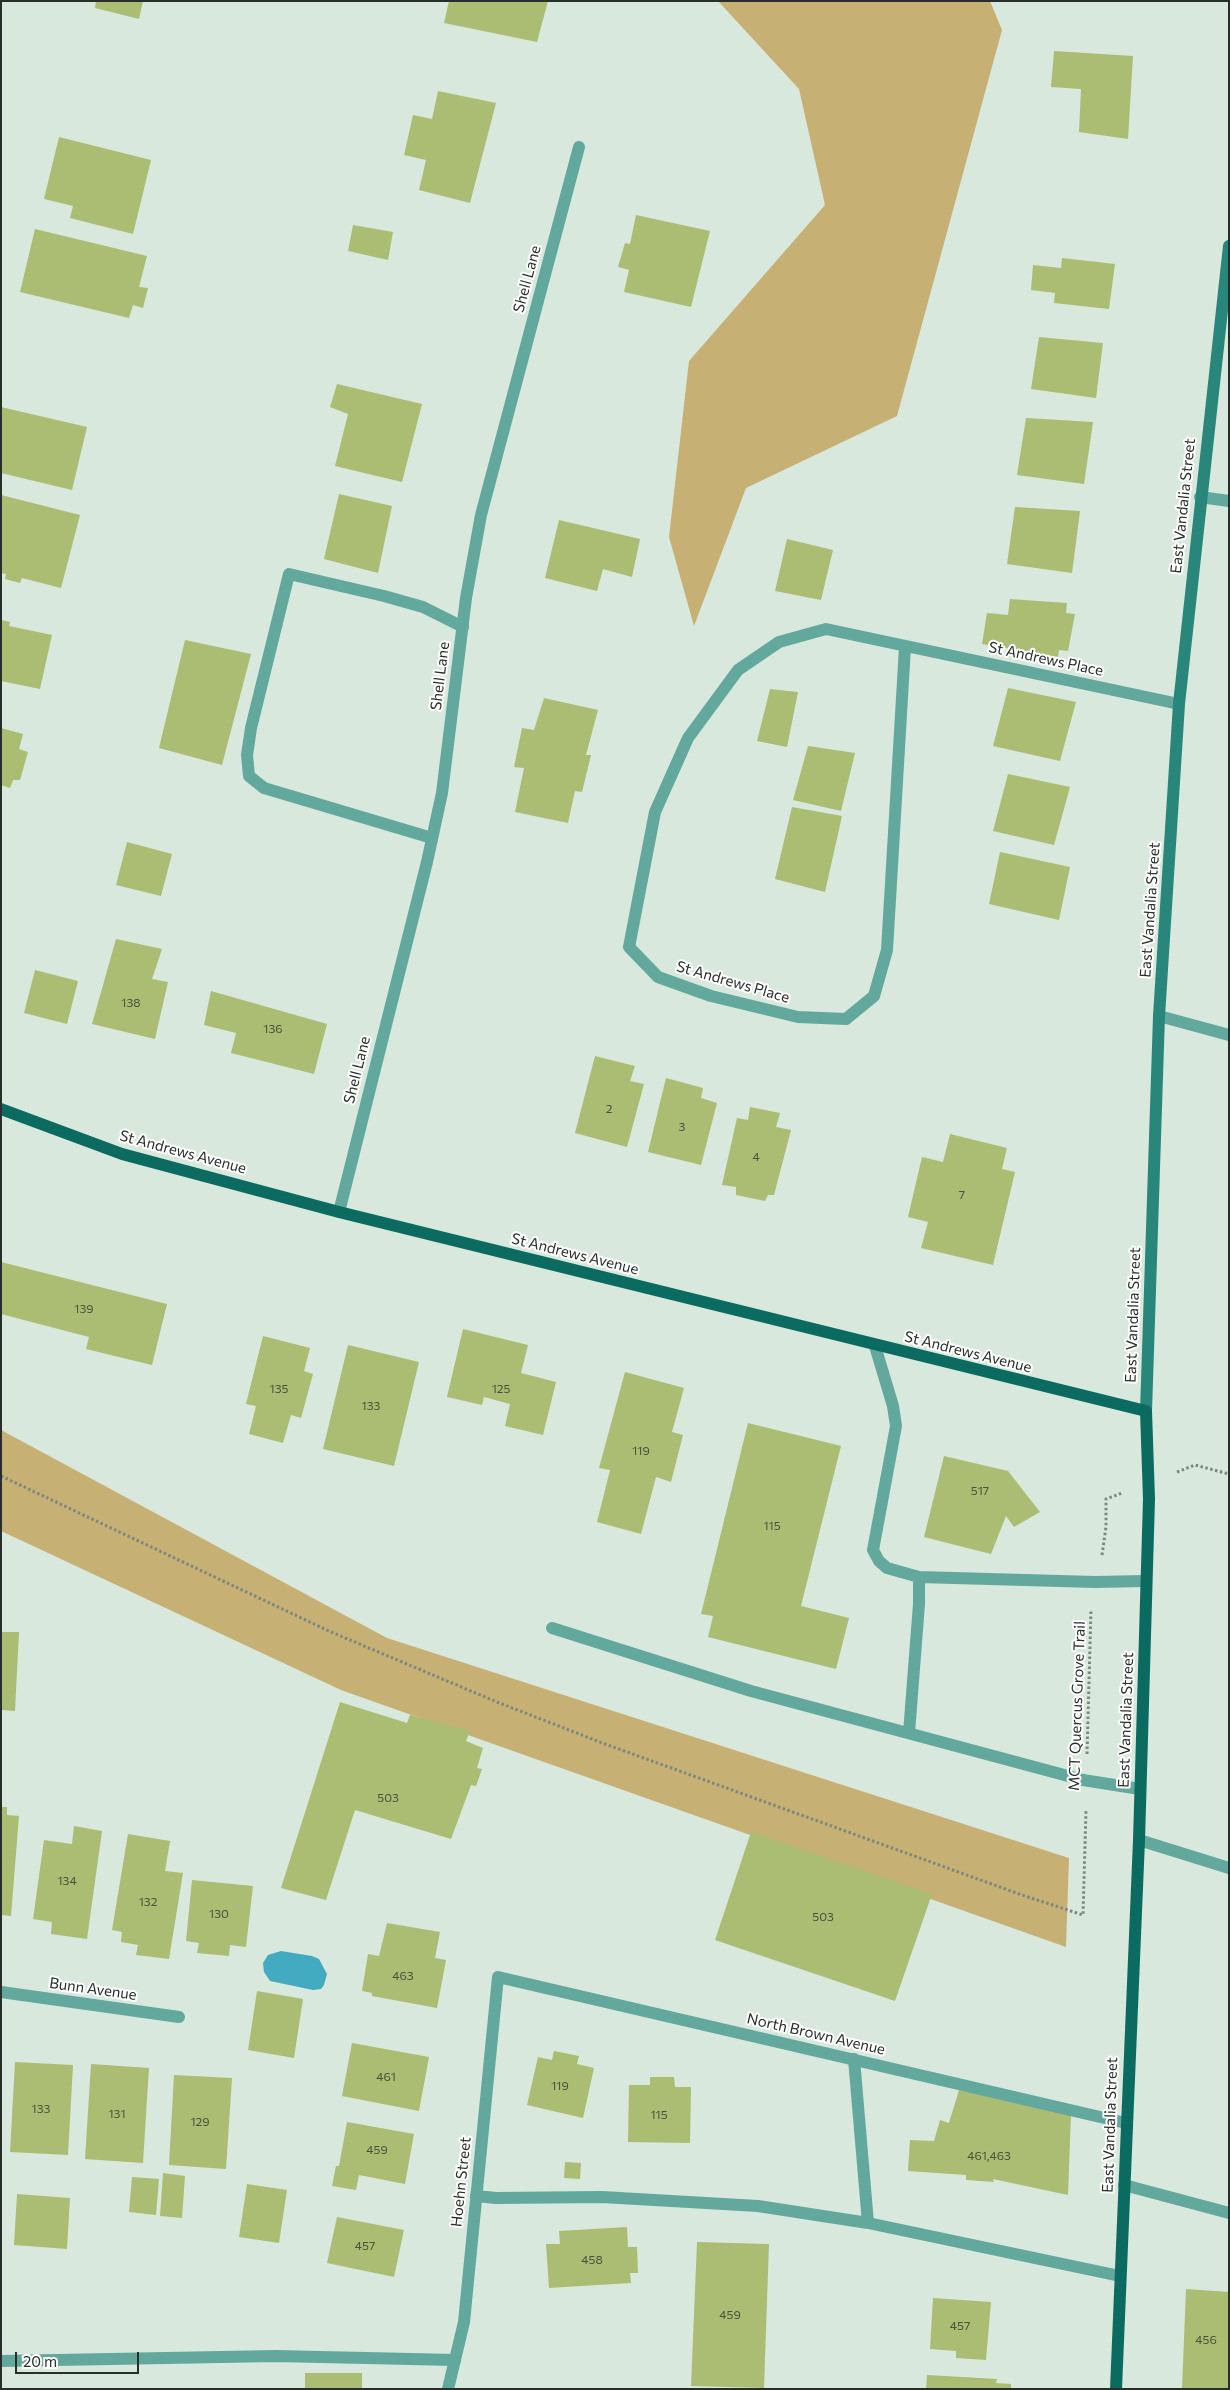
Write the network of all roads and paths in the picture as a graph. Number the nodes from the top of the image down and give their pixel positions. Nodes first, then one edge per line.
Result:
1 (579, 147) dead end
2 (1229, 246) edge
3 (1200, 497) junction
4 (1229, 501) edge
5 (463, 627) junction
6 (905, 646) junction
7 (1180, 704) junction
8 (432, 838) junction
9 (1159, 1016) junction
10 (1229, 1035) edge
11 (1, 1109) edge
12 (339, 1212) junction
13 (875, 1346) junction
14 (1146, 1411) junction
15 (1, 1476) edge
16 (1106, 1499) dead end
17 (919, 1577) junction
18 (1146, 1581) junction
19 (1095, 1582) junction
20 (552, 1628) dead end
21 (909, 1733) junction
22 (1087, 1781) junction
23 (1140, 1789) junction
24 (1139, 1840) junction
25 (1229, 1868) edge
26 (498, 1977) joint
27 (1, 1992) edge
28 (179, 2017) dead end
29 (854, 2059) junction
30 (1126, 2123) junction
31 (1124, 2186) junction
32 (476, 2196) junction
33 (1229, 2213) edge
34 (868, 2223) junction
35 (1120, 2276) junction
36 (455, 2360) junction
37 (1, 2361) edge
38 (448, 2389) edge
39 (1116, 2389) edge

1 - 5 street, Shell Lane
2 - 3 main road, East Vandalia Street
3 - 4 street
3 - 7 main road, East Vandalia Street
5 - 8 street, Shell Lane
5 - 8 street
6 - 6 street, St Andrews Place
6 - 7 street, St Andrews Place
7 - 9 main road, East Vandalia Street
8 - 12 street, Shell Lane
9 - 10 street
9 - 14 main road, East Vandalia Street
11 - 12 main road, St Andrews Avenue
12 - 13 main road, St Andrews Avenue
13 - 14 main road, St Andrews Avenue
13 - 17 street
14 - 18 main road, East Vandalia Street
15 - 22 path, MCT Quercus Grove Trail
16 - 19 path, MCT Quercus Grove Trail
17 - 19 street
17 - 21 street
18 - 19 street
18 - 23 main road, East Vandalia Street
19 - 22 path, MCT Quercus Grove Trail
20 - 21 street
21 - 22 street
22 - 23 street
23 - 24 main road, East Vandalia Street
24 - 25 street
24 - 30 main road, East Vandalia Street
26 - 29 street, North Brown Avenue
26 - 32 street, Hoehn Street
27 - 28 street, Bunn Avenue
29 - 30 street, North Brown Avenue
29 - 34 street
30 - 31 main road, East Vandalia Street
31 - 33 street
31 - 35 main road, East Vandalia Street
32 - 34 street
32 - 36 street, Hoehn Street
34 - 35 street
35 - 39 main road, East Vandalia Street
36 - 37 street
36 - 38 street, Hoehn Street

